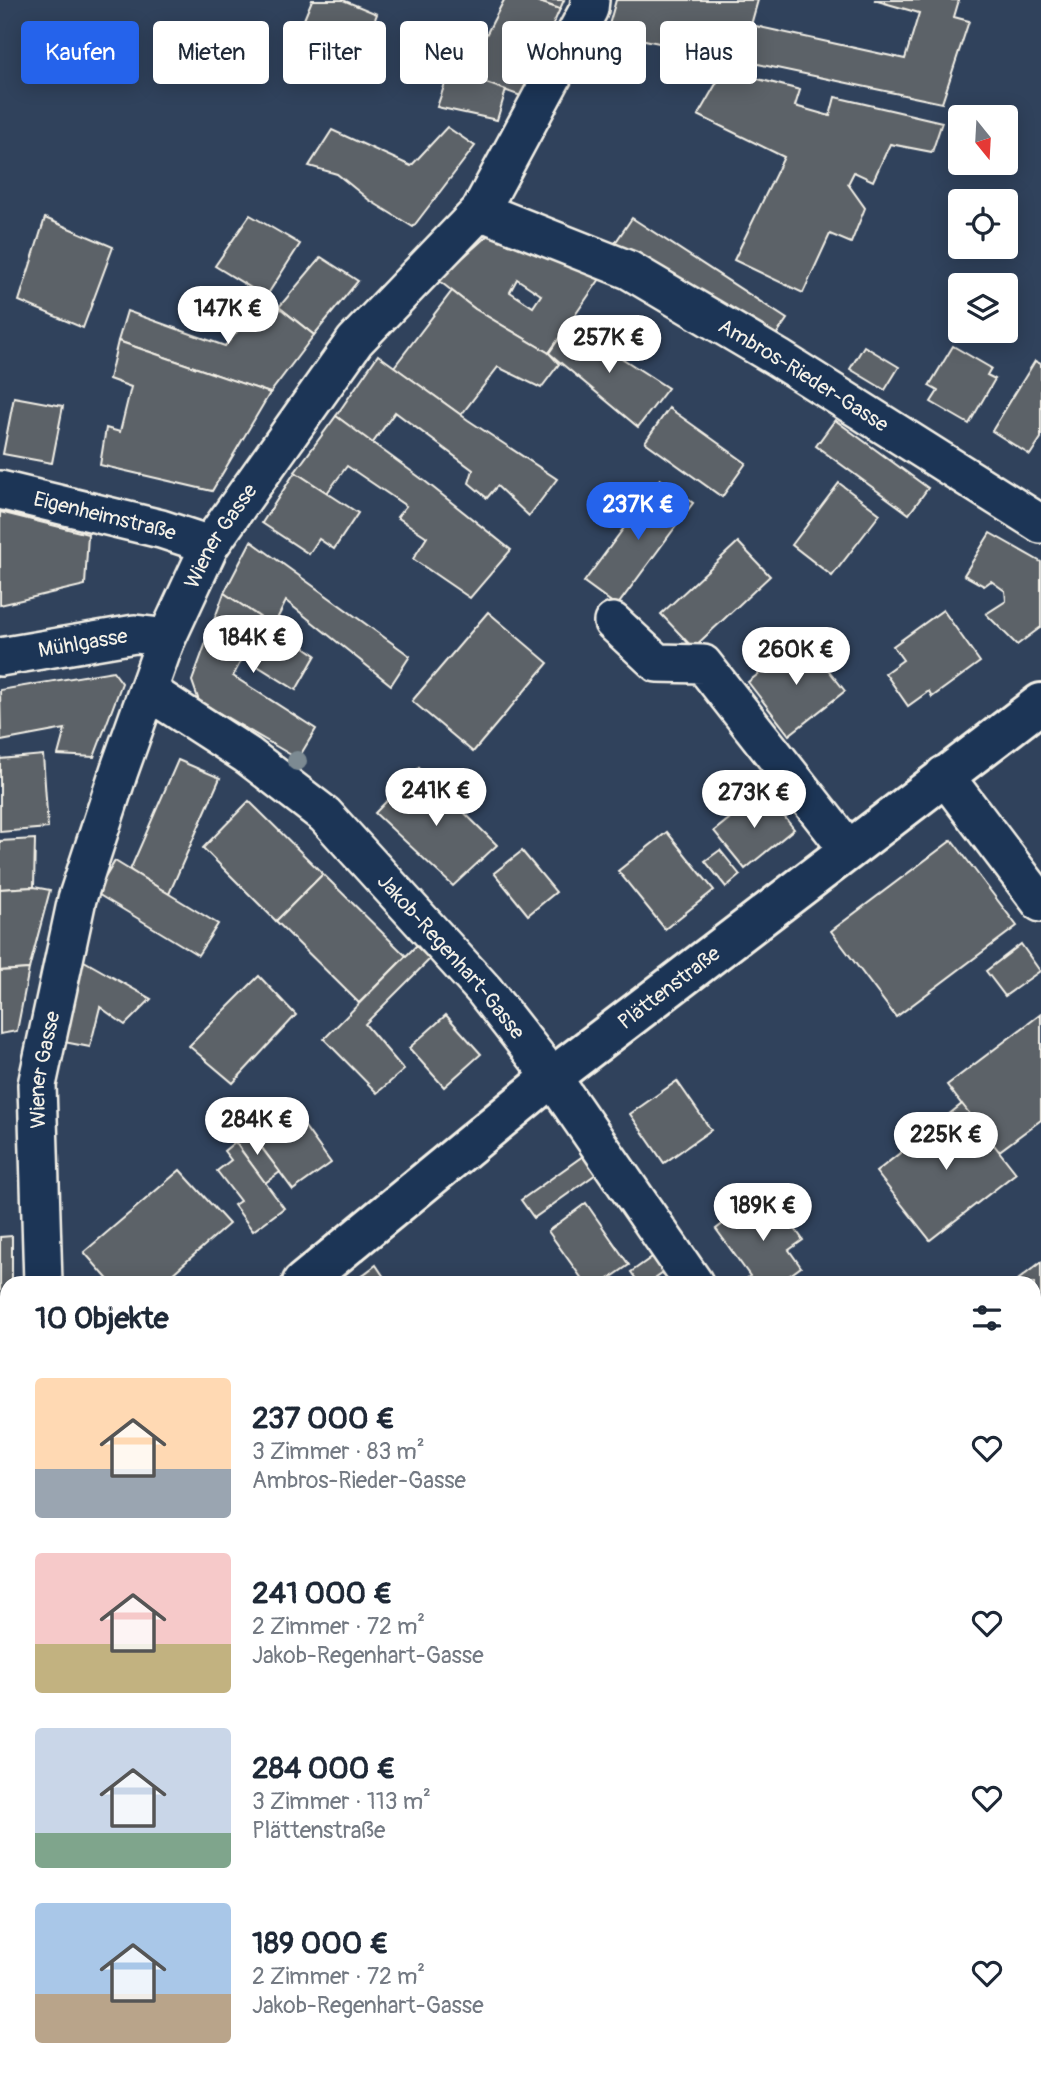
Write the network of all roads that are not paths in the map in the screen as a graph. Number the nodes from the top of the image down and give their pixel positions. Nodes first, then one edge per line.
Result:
1 (590, 0) edge
2 (480, 211) junction
3 (0, 490) edge
4 (1041, 524) edge
5 (210, 545) junction
6 (613, 622) dead end
7 (165, 642) junction
8 (0, 657) edge
9 (148, 691) junction
10 (1041, 703) edge
11 (944, 775) junction
12 (848, 849) junction
13 (1041, 903) edge
14 (552, 1077) junction
15 (48, 1275) edge
16 (310, 1276) edge
17 (689, 1276) edge

1 - 2 street, Wiener Gasse
2 - 4 street, Ambros-Rieder-Gasse
2 - 5 street, Wiener Gasse
3 - 5 street, Eigenheimstraße
5 - 7 street, Wiener Gasse
6 - 12 street
7 - 8 street, Mühlgasse
7 - 9 street, Wiener Gasse
9 - 14 street, Jakob-Regenhart-Gasse
9 - 15 street, Wiener Gasse
10 - 11 main road, Plättenstraße
11 - 12 main road, Plättenstraße
11 - 13 street
12 - 14 main road, Plättenstraße
14 - 16 main road, Plättenstraße
14 - 17 street, Jakob-Regenhart-Gasse

